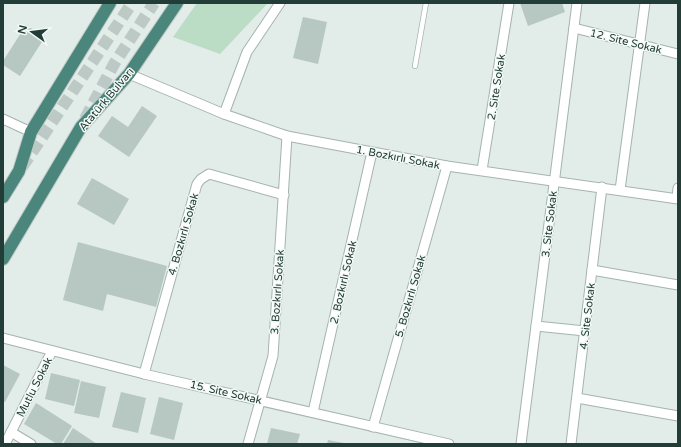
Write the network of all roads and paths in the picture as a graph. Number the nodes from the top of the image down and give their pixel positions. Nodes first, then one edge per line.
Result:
1 (110, 3) edge
2 (177, 3) edge
3 (280, 3) edge
4 (426, 3) edge
5 (509, 3) edge
6 (577, 3) edge
7 (646, 3) edge
8 (574, 28) junction
9 (640, 46) junction
10 (678, 54) edge
11 (415, 66) dead end
12 (129, 74) junction
13 (224, 114) junction
14 (3, 119) edge
15 (31, 132) junction
16 (288, 136) junction
17 (372, 152) junction
18 (447, 166) junction
19 (482, 170) junction
20 (555, 181) junction
21 (602, 187) junction
22 (678, 188) edge
23 (620, 190) junction
24 (284, 195) junction
25 (3, 197) edge
26 (677, 199) edge
27 (3, 259) edge
28 (592, 270) junction
29 (678, 285) edge
30 (536, 326) junction
31 (585, 331) junction
32 (3, 338) edge
33 (52, 351) junction
34 (144, 374) junction
35 (577, 398) junction
36 (260, 400) junction
37 (313, 412) junction
38 (678, 416) edge
39 (373, 427) junction
40 (11, 432) junction
41 (5, 444) edge
42 (31, 444) edge
43 (248, 444) edge
44 (449, 444) edge
45 (521, 444) edge
46 (571, 444) edge

1 - 15 highway
2 - 12 highway, Atatürk Bulvarı
3 - 13 street
4 - 11 lane
5 - 19 street, 2. Site Sokak
6 - 8 street, 3. Site Sokak
7 - 9 street
8 - 9 street, 12. Site Sokak
8 - 20 street, 3. Site Sokak
9 - 10 street, 12. Site Sokak
9 - 23 street
12 - 13 street, 1. Bozkırlı Sokak
12 - 27 highway, Atatürk Bulvarı
13 - 16 street, 1. Bozkırlı Sokak
14 - 15 street
15 - 25 highway
16 - 17 street, 1. Bozkırlı Sokak
16 - 24 street, 3. Bozkırlı Sokak
17 - 18 street, 1. Bozkırlı Sokak
17 - 37 street, 2. Bozkırlı Sokak
18 - 19 street, 1. Bozkırlı Sokak
18 - 39 street, 5. Bozkırlı Sokak
19 - 20 street, 1. Bozkırlı Sokak
20 - 21 street, 1. Bozkırlı Sokak
20 - 30 street, 3. Site Sokak
21 - 23 street, 1. Bozkırlı Sokak
21 - 28 street, 4. Site Sokak
22 - 26 street
23 - 26 street, 1. Bozkırlı Sokak
24 - 34 street, 4. Bozkırlı Sokak
24 - 36 street, 3. Bozkırlı Sokak
28 - 29 street
28 - 31 street, 4. Site Sokak
30 - 31 street
30 - 45 street, 3. Site Sokak
31 - 35 street, 4. Site Sokak
32 - 33 street, 15. Site Sokak
33 - 34 street, 15. Site Sokak
33 - 40 street, Mutlu Sokak
34 - 36 street, 15. Site Sokak
35 - 38 street
35 - 46 street, 4. Site Sokak
36 - 37 street, 15. Site Sokak
36 - 43 street, 3. Bozkırlı Sokak
37 - 39 street, 15. Site Sokak
39 - 44 street, 15. Site Sokak
40 - 41 street, Mutlu Sokak
40 - 42 street

